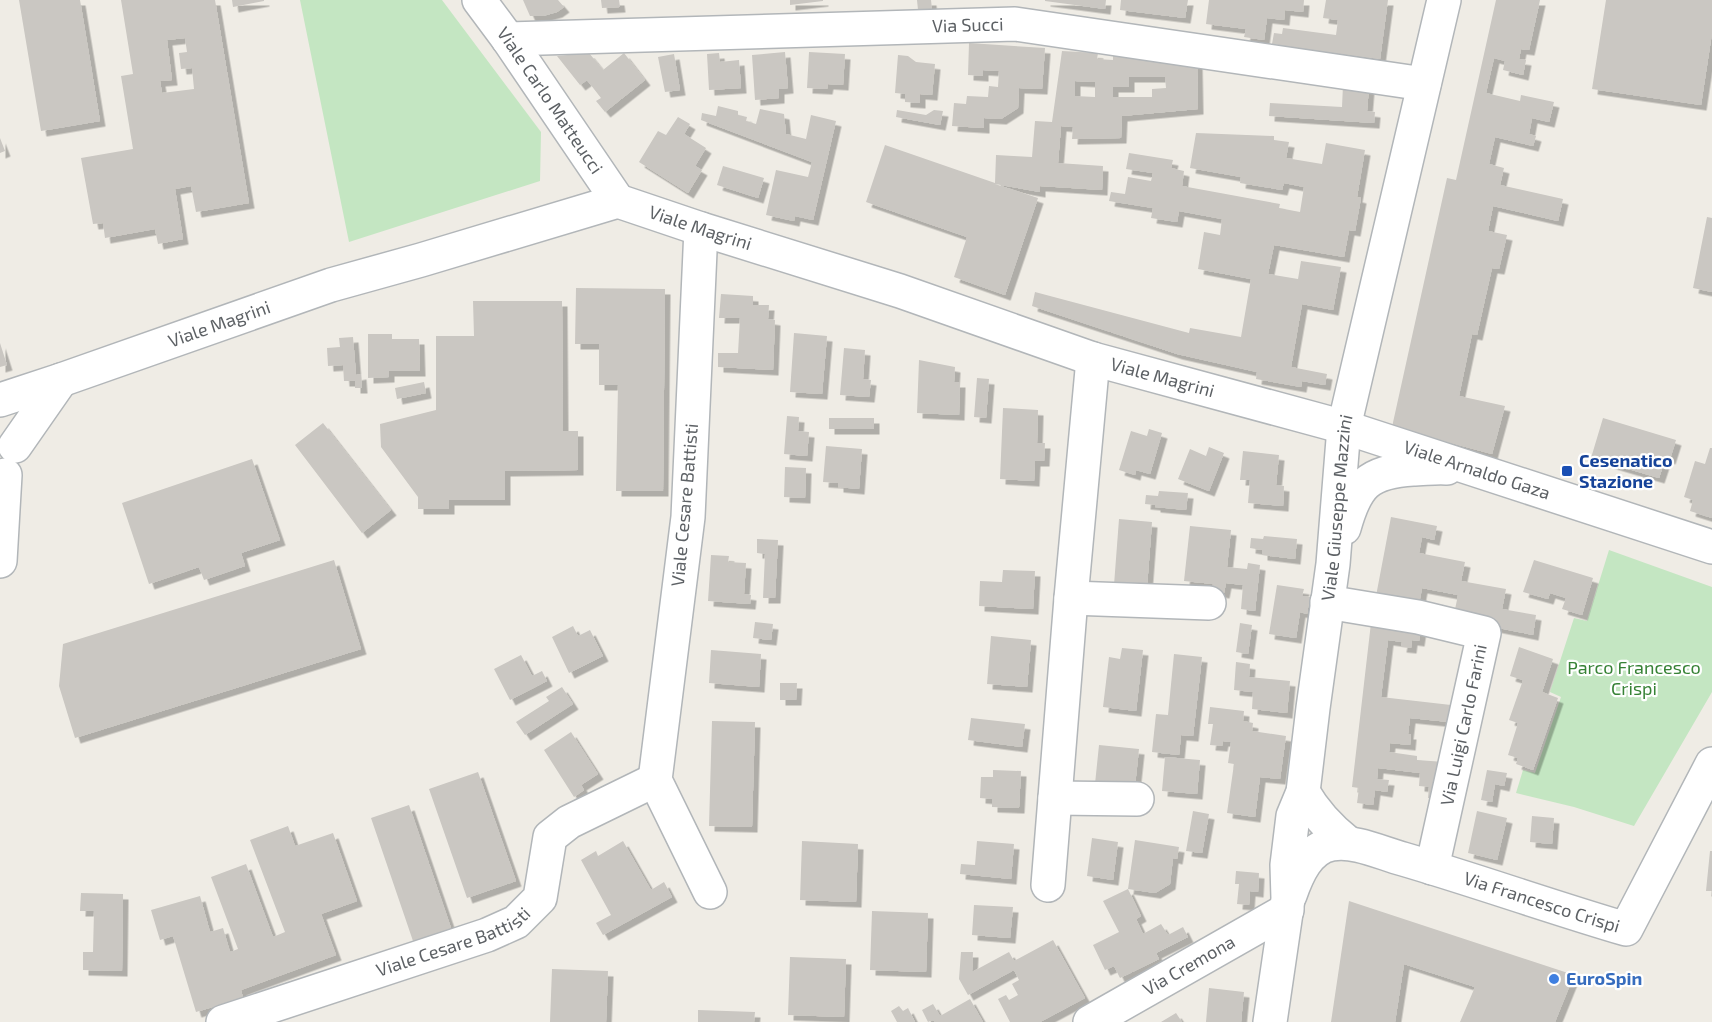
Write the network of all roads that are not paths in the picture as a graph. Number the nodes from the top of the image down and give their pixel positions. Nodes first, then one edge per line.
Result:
1 (479, 0) edge
2 (1444, 0) edge
3 (1015, 12) edge
4 (508, 39) junction
5 (1424, 84) junction
6 (618, 201) junction
7 (700, 229) junction
8 (1093, 359) junction
9 (61, 380) junction
10 (0, 400) edge
11 (0, 415) edge
12 (1344, 427) junction
13 (7, 467) edge
14 (1486, 474) junction
15 (0, 541) edge
16 (1712, 548) edge
17 (1333, 564) junction
18 (1071, 598) junction
19 (1327, 602) junction
20 (1209, 603) dead end
21 (1712, 764) edge
22 (655, 780) junction
23 (1303, 792) junction
24 (1055, 798) junction
25 (1137, 799) dead end
26 (1348, 843) junction
27 (1432, 867) junction
28 (1048, 885) dead end
29 (710, 892) dead end
30 (1288, 905) junction
31 (223, 1022) edge
32 (1090, 1022) edge
33 (1270, 1022) edge

1 - 4 street, Viale Carlo Matteucci
2 - 5 street, Viale Giuseppe Mazzini
3 - 4 street, Via Succi
3 - 5 street, Via Succi
4 - 6 street, Viale Carlo Matteucci
5 - 12 street, Viale Giuseppe Mazzini
6 - 7 street, Viale Magrini
6 - 9 street, Viale Magrini
7 - 8 street, Viale Magrini
7 - 22 street, Viale Cesare Battisti
8 - 12 street, Viale Magrini
8 - 18 street
9 - 10 street, Viale Magrini
9 - 13 street
11 - 13 street
12 - 14 street, Viale Arnaldo Gaza
12 - 17 street, Viale Giuseppe Mazzini
13 - 15 street
14 - 16 street, Viale Arnaldo Gaza
14 - 17 street
17 - 19 street, Viale Giuseppe Mazzini
18 - 20 street
18 - 24 street
19 - 23 street, Viale Giuseppe Mazzini
19 - 27 street, Via Luigi Carlo Farini
21 - 27 street, Via Francesco Crispi
22 - 29 street
22 - 31 street, Viale Cesare Battisti
23 - 26 street, Via Francesco Crispi
23 - 30 street, Viale Giuseppe Mazzini
24 - 25 street
24 - 28 street
26 - 27 street, Via Francesco Crispi
26 - 30 street, Via Francesco Crispi
30 - 32 street, Via Cremona
30 - 33 street, Viale Giuseppe Mazzini

